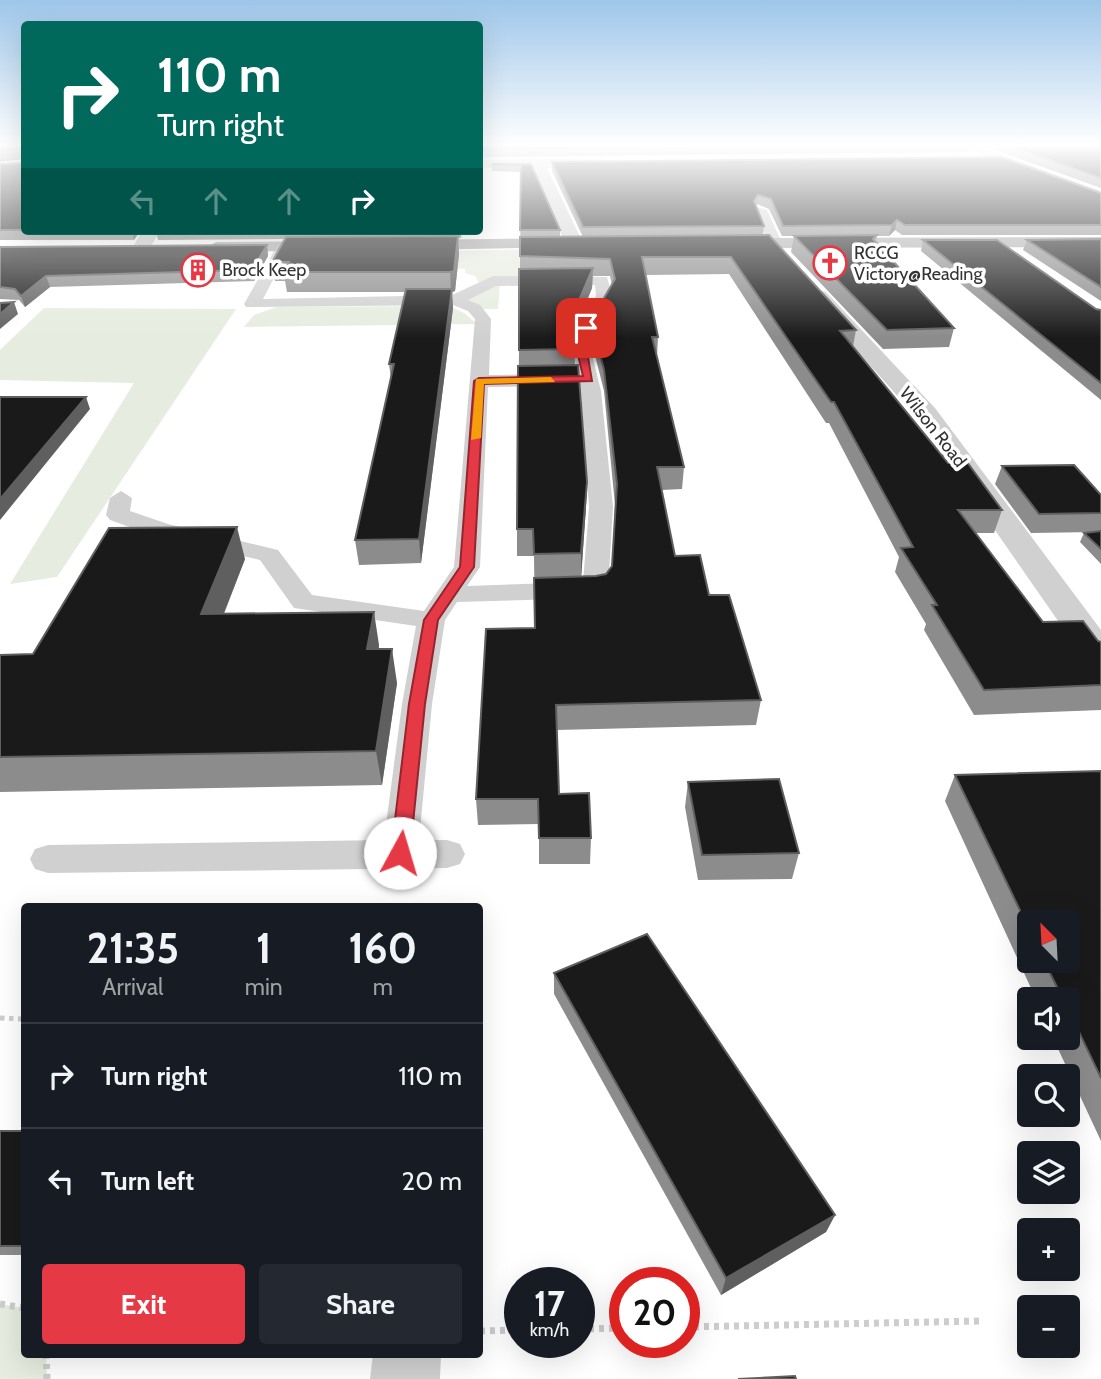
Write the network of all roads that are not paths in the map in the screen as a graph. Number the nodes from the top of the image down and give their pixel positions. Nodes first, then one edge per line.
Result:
1 (563, 209) edge
2 (761, 210) edge
3 (147, 239) edge
4 (1101, 242) edge
5 (581, 243) joint
6 (705, 243) edge
7 (775, 243) junction
8 (1000, 243) junction
9 (394, 245) edge
10 (284, 246) junction
11 (353, 246) edge
12 (121, 247) edge
13 (168, 247) edge
14 (194, 247) edge
15 (1026, 262) edge
16 (456, 300) junction
17 (588, 379) junction
18 (479, 381) junction
19 (121, 498) dead end
20 (440, 607) junction
21 (1101, 656) edge
22 (400, 853) junction
23 (447, 853) dead end
24 (48, 859) dead end
25 (407, 1358) edge
26 (405, 1379) edge

1 - 5 street
2 - 7 lane
3 - 12 main road
3 - 13 main road
4 - 8 main road
5 - 9 main road
6 - 7 main road
7 - 8 main road
7 - 21 street, Wilson Road
8 - 15 street
10 - 11 main road
10 - 14 main road
10 - 16 lane
16 - 17 lane
16 - 18 lane
17 - 18 lane
17 - 20 lane
18 - 20 lane
19 - 20 lane
20 - 22 lane
22 - 23 lane
22 - 24 lane
25 - 26 street

